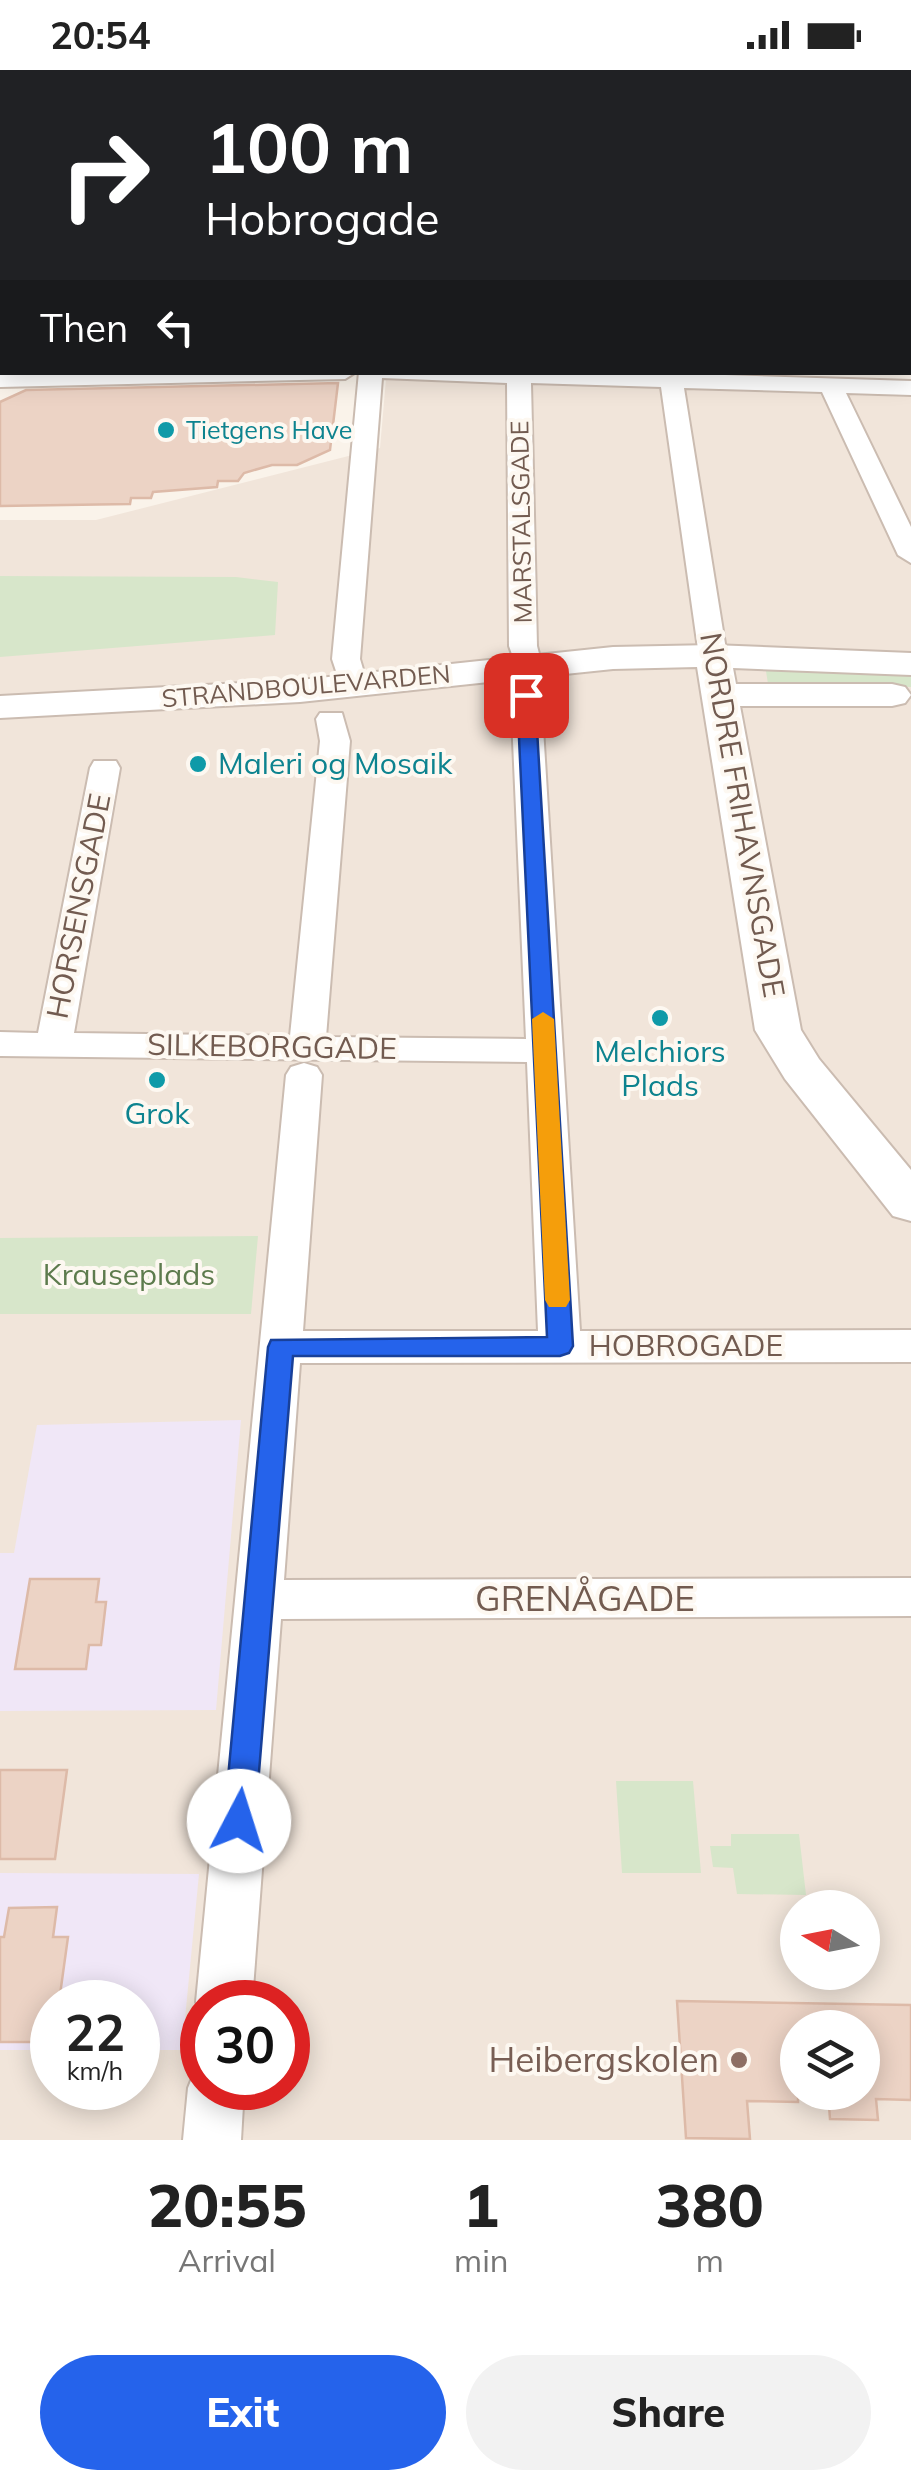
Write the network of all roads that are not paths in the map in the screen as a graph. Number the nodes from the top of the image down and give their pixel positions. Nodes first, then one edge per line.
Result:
1 (216, 375) edge
2 (371, 375) edge
3 (452, 375) edge
4 (519, 378) junction
5 (0, 380) edge
6 (672, 383) junction
7 (831, 386) junction
8 (911, 388) edge
9 (911, 490) edge
10 (881, 492) junction
11 (911, 555) edge
12 (911, 664) edge
13 (717, 676) junction
14 (527, 680) junction
15 (353, 686) junction
16 (911, 695) edge
17 (0, 707) edge
18 (331, 719) dead end
19 (105, 768) dead end
20 (0, 1044) edge
21 (54, 1044) junction
22 (544, 1051) junction
23 (305, 1062) junction
24 (911, 1204) edge
25 (560, 1346) junction
26 (911, 1346) edge
27 (280, 1347) junction
28 (911, 1598) edge
29 (258, 1600) junction
30 (226, 1980) edge
31 (214, 2110) edge
32 (212, 2140) edge

1 - 5 street
2 - 15 street
3 - 4 street
4 - 6 street
4 - 14 street, MARSTALSGADE
6 - 7 street
6 - 13 street, NORDRE FRIHAVNSGADE
7 - 8 street
7 - 10 street
9 - 10 street
10 - 11 street
12 - 13 street, STRANDBOULEVARDEN
13 - 14 street, STRANDBOULEVARDEN
13 - 16 street, STRANDBOULEVARDEN
13 - 24 street, NORDRE FRIHAVNSGADE
14 - 15 street, STRANDBOULEVARDEN
14 - 22 street, MARSTALSGADE
15 - 17 street, STRANDBOULEVARDEN
18 - 23 street
19 - 21 street, HORSENSGADE
20 - 21 street, SILKEBORGGADE
21 - 23 street, SILKEBORGGADE
22 - 23 street, SILKEBORGGADE
22 - 25 street, MARSTALSGADE
23 - 27 street
25 - 26 street, HOBROGADE
25 - 27 street, HOBROGADE
27 - 29 street
28 - 29 street, GRENÅGADE
29 - 30 street
31 - 32 street

